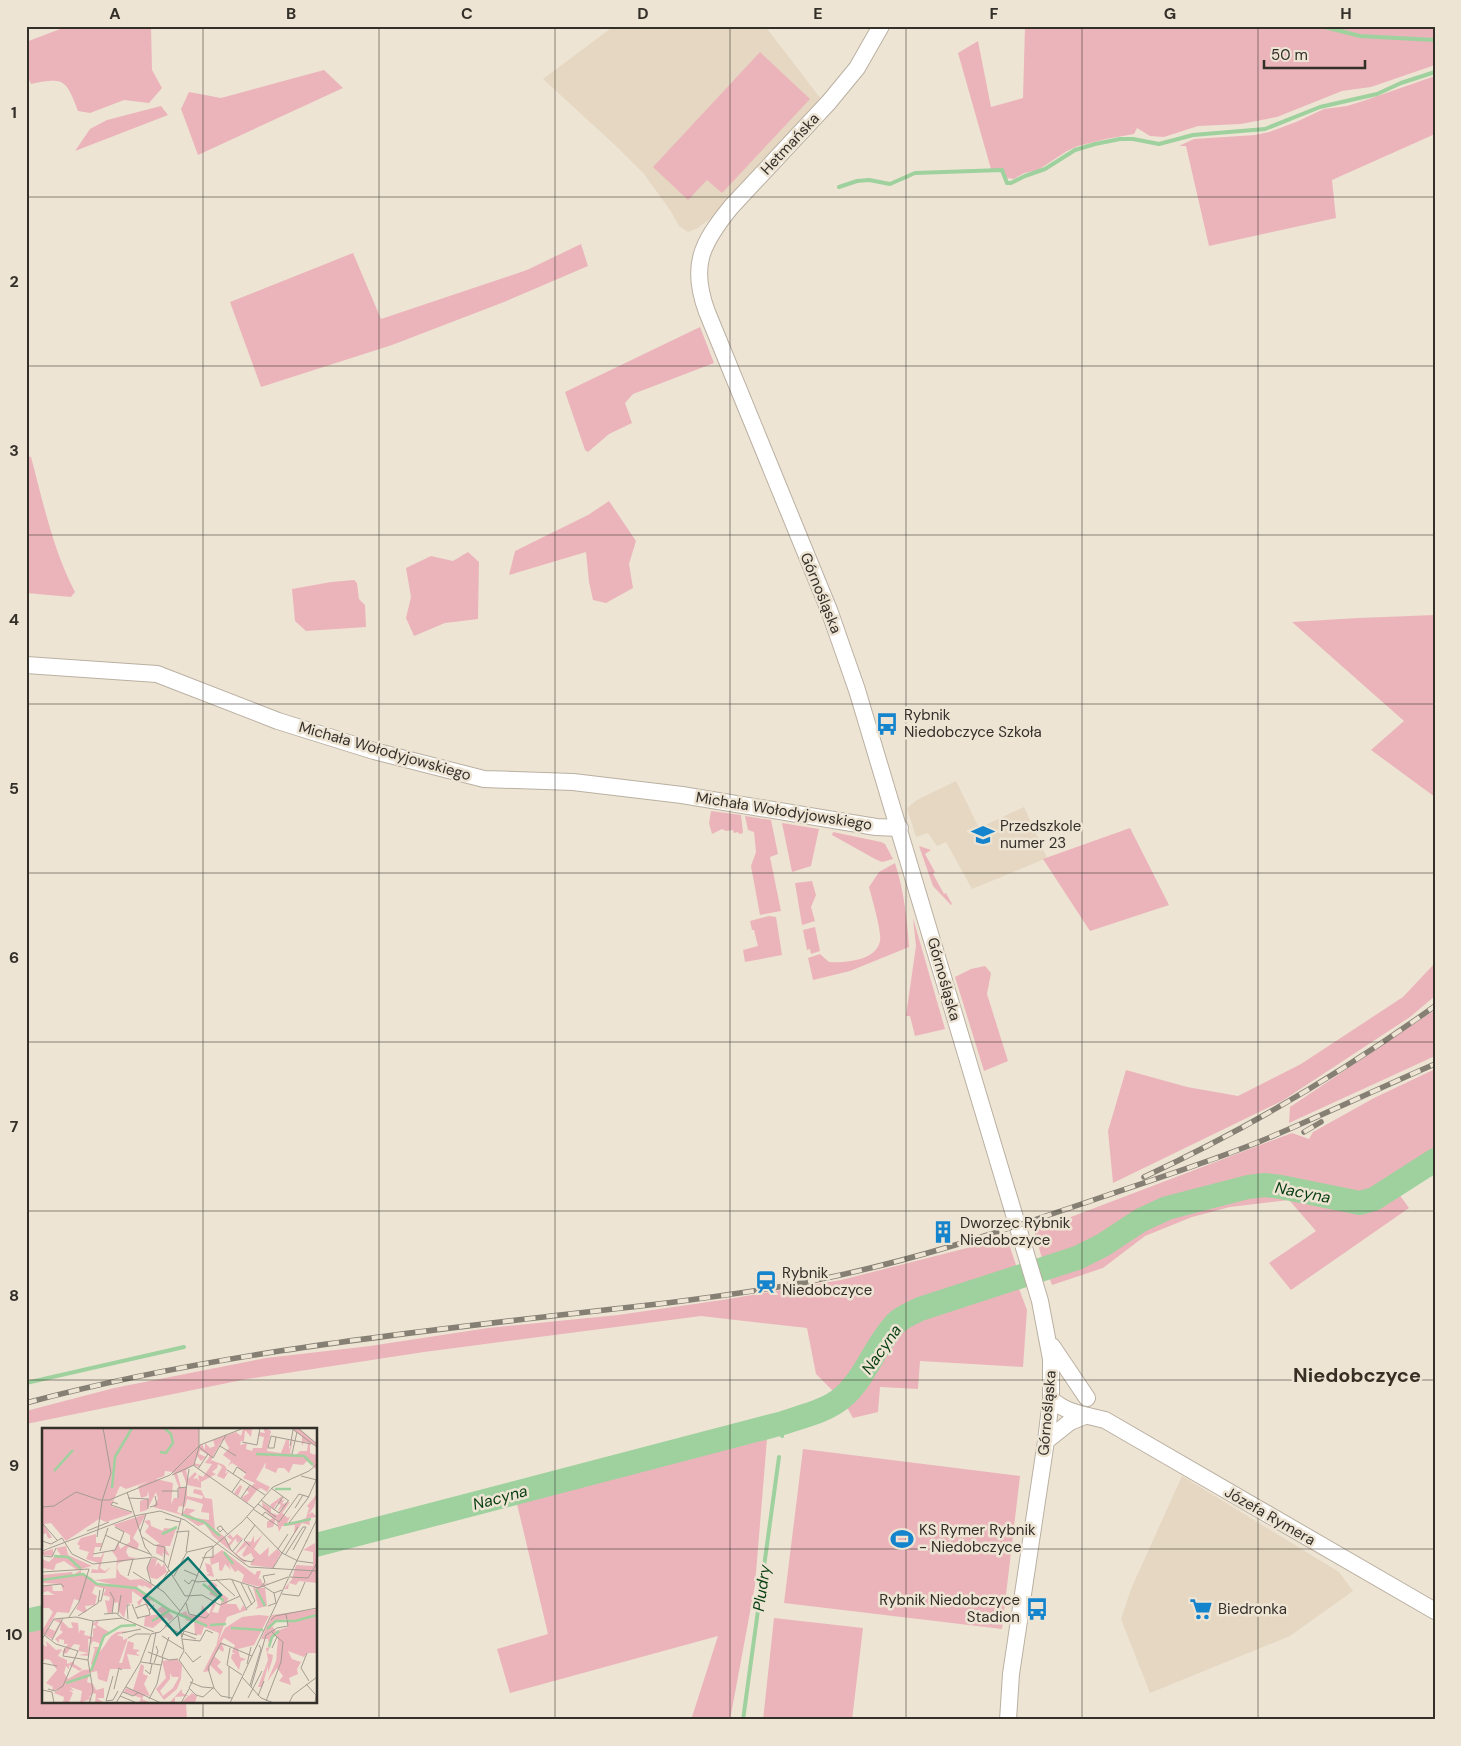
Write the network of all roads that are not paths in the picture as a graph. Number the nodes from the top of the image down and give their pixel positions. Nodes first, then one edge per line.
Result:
1 (880, 26) edge
2 (700, 262) joint
3 (26, 664) edge
4 (900, 828) junction
5 (1049, 1341) junction
6 (1087, 1398) junction
7 (1050, 1399) junction
8 (1085, 1416) junction
9 (1106, 1420) junction
10 (1046, 1441) junction
11 (1435, 1611) edge
12 (1008, 1720) edge

1 - 2 street, Hetmańska
2 - 4 street, Górnośląska
3 - 4 street, Michała Wołodyjowskiego
4 - 5 street, Górnośląska
5 - 6 street
5 - 7 street, Górnośląska
6 - 7 street
6 - 9 street
7 - 8 street
7 - 10 street, Górnośląska
8 - 9 street
8 - 10 street
9 - 11 street, Józefa Rymera
10 - 12 street, Górnośląska

